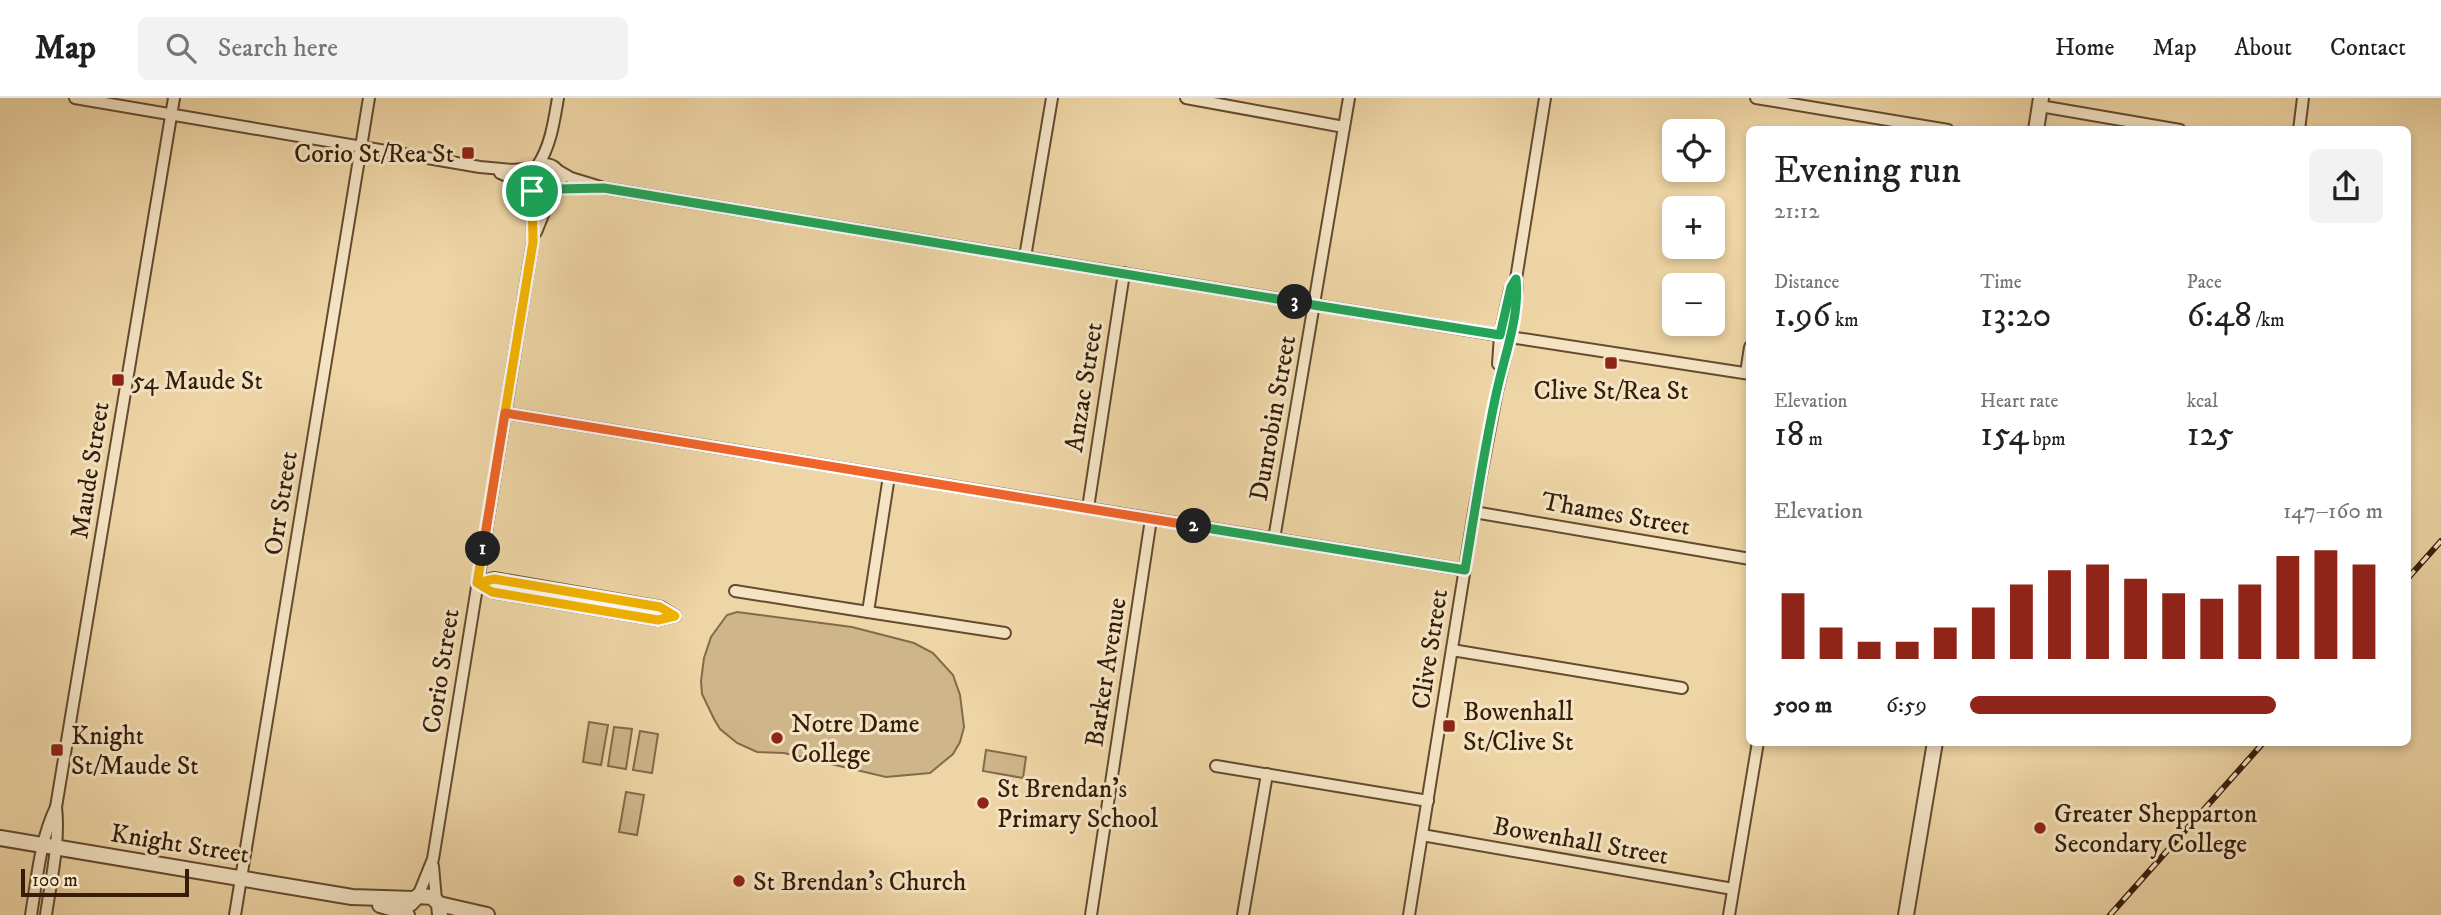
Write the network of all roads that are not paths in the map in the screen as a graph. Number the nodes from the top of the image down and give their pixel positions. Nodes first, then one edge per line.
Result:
1 (75, 98) edge
2 (174, 98) edge
3 (369, 98) edge
4 (558, 98) edge
5 (1052, 98) edge
6 (1186, 98) edge
7 (1349, 98) edge
8 (1545, 98) edge
9 (1756, 98) edge
10 (2303, 98) edge
11 (1200, 99) edge
12 (2040, 102) edge
13 (171, 114) junction
14 (1924, 126) edge
15 (2037, 126) edge
16 (2160, 126) edge
17 (2300, 126) edge
18 (553, 127) junction
19 (1344, 127) junction
20 (361, 148) junction
21 (536, 166) junction
22 (480, 167) junction
23 (557, 169) junction
24 (531, 188) junction
25 (604, 188) junction
26 (555, 192) junction
27 (533, 242) junction
28 (1025, 257) junction
29 (1124, 273) junction
30 (1314, 304) junction
31 (1505, 336) junction
32 (1746, 374) edge
33 (505, 413) junction
34 (889, 476) junction
35 (1088, 508) junction
36 (1474, 512) junction
37 (1151, 519) junction
38 (1274, 539) junction
39 (1746, 558) edge
40 (1465, 570) junction
41 (477, 583) junction
42 (735, 592) dead end
43 (868, 612) junction
44 (1005, 633) dead end
45 (1452, 650) junction
46 (1682, 688) dead end
47 (1757, 746) edge
48 (1934, 746) edge
49 (1216, 766) dead end
50 (1267, 774) junction
51 (1428, 801) junction
52 (1422, 835) junction
53 (0, 838) edge
54 (49, 846) junction
55 (433, 859) junction
56 (241, 878) junction
57 (1733, 889) junction
58 (352, 897) junction
59 (416, 898) junction
60 (438, 906) edge
61 (31, 915) edge
62 (46, 915) edge
63 (235, 915) edge
64 (408, 915) edge
65 (487, 915) edge
66 (1091, 915) edge
67 (1243, 915) edge
68 (1409, 915) edge
69 (1729, 915) edge
70 (1906, 915) edge

1 - 13 street
2 - 13 street, Maude Street
3 - 20 street, Orr Street
4 - 18 street
5 - 28 street
6 - 11 street
7 - 19 street, Dunrobin Street
8 - 31 street, Clive Street
9 - 14 street
10 - 17 street
11 - 19 street
12 - 15 street
12 - 16 street
13 - 20 street
13 - 54 street, Maude Street
18 - 21 street
18 - 23 street
19 - 30 street, Dunrobin Street
20 - 22 street
20 - 56 street, Orr Street
21 - 22 street
21 - 23 street
21 - 24 street
22 - 24 street
23 - 25 street
23 - 26 street
24 - 26 street
24 - 27 street, Corio Street
25 - 26 street
25 - 28 street
26 - 27 street, Corio Street
27 - 33 street, Corio Street
28 - 29 street
29 - 30 street
29 - 35 street, Anzac Street
30 - 31 street
30 - 38 street, Dunrobin Street
31 - 32 street
31 - 36 street, Clive Street
33 - 34 street
33 - 41 street, Corio Street
34 - 35 street
34 - 43 street
35 - 37 street
36 - 39 street, Thames Street
36 - 40 street, Clive Street
37 - 38 street
37 - 66 street, Barker Avenue
38 - 40 street
40 - 45 street, Clive Street
41 - 41 street
41 - 55 street, Corio Street
42 - 43 street
43 - 44 street
45 - 46 street
45 - 51 street, Clive Street
47 - 57 street
48 - 70 street
49 - 50 street
50 - 51 street
50 - 67 street
51 - 52 street, Clive Street
52 - 57 street, Bowenhall Street
52 - 68 street, Clive Street
53 - 54 street, Knight Street
54 - 56 street, Knight Street
54 - 61 street, Maude Street
54 - 62 street, Maude Street
55 - 59 street, Corio Street
55 - 60 street, Corio Street
56 - 58 street, Knight Street
56 - 63 street, Orr Street
57 - 69 street
58 - 59 street, Knight Street
58 - 64 street, Knight Street
59 - 60 street, Knight Street
59 - 64 street
60 - 65 street

